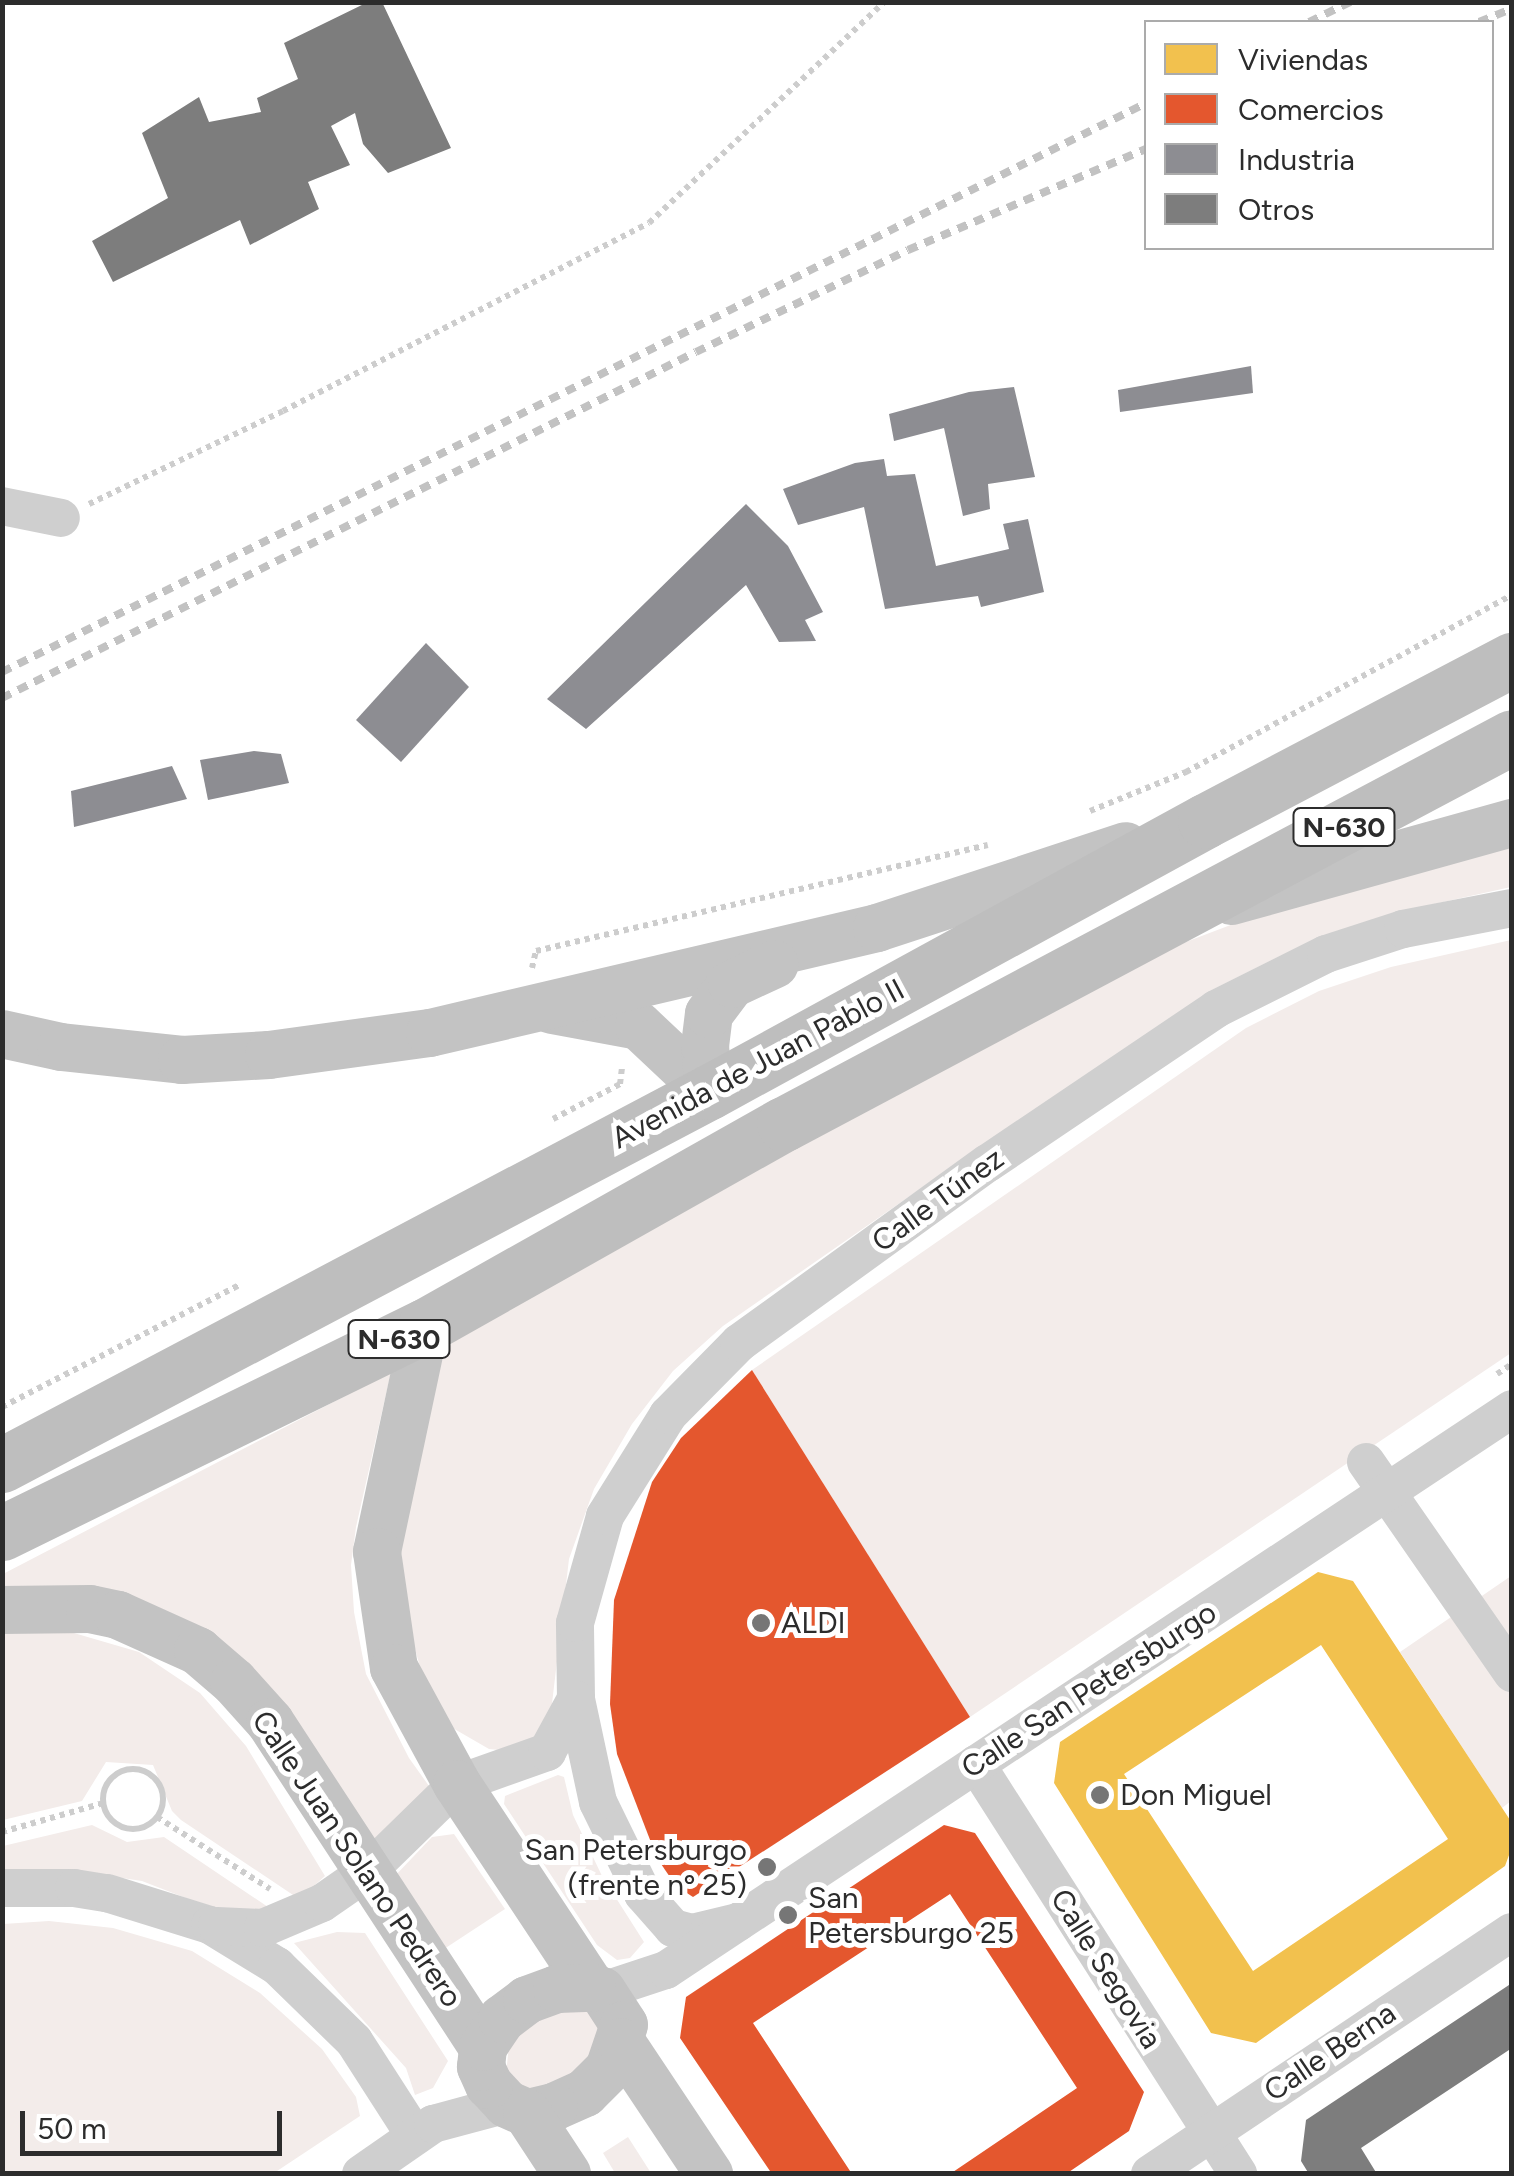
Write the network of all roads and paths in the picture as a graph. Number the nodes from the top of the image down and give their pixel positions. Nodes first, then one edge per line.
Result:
1 (884, 2) edge
2 (2, 506) edge
3 (61, 518) joint
4 (1512, 660) edge
5 (1512, 738) edge
6 (1193, 796) junction
7 (1512, 823) edge
8 (1512, 908) edge
9 (1176, 917) junction
10 (877, 928) junction
11 (534, 1007) junction
12 (2, 1034) edge
13 (709, 1092) junction
14 (784, 1124) junction
15 (425, 1326) junction
16 (1512, 1364) edge
17 (1495, 1375) dead end
18 (1512, 1409) edge
19 (1366, 1462) dead end
20 (2, 1464) edge
21 (1388, 1494) junction
22 (2, 1533) edge
23 (2, 1610) edge
24 (1512, 1672) edge
25 (576, 1699) junction
26 (976, 1764) junction
27 (457, 1784) junction
28 (103, 1803) junction
29 (158, 1817) junction
30 (2, 1832) edge
31 (368, 1871) junction
32 (2, 1888) edge
33 (297, 1915) junction
34 (738, 1922) junction
35 (210, 1925) junction
36 (1512, 1932) edge
37 (610, 2012) junction
38 (499, 2083) junction
39 (424, 2130) junction
40 (1211, 2131) junction
41 (361, 2174) edge
42 (566, 2174) edge
43 (710, 2174) edge
44 (1150, 2174) edge
45 (1238, 2174) edge

1 - 3 path
2 - 3 street
4 - 6 highway, Avenida de Juan Pablo II / N-630
5 - 9 highway, N-630
6 - 10 main road
6 - 13 highway, Avenida de Juan Pablo II / N-630
7 - 9 main road
8 - 25 street, Calle Túnez
9 - 14 highway, N-630
10 - 11 main road
10 - 13 main road
11 - 12 main road
11 - 13 main road
13 - 14 highway
13 - 20 highway, Avenida de Juan Pablo II / N-630
14 - 15 highway, N-630
15 - 22 highway, N-630
15 - 27 main road
16 - 17 path
18 - 21 street, Calle San Petersburgo
19 - 21 street
21 - 24 street
21 - 26 street, Calle San Petersburgo
23 - 31 main road, Calle Juan Solano Pedrero
25 - 27 street, Calle Túnez
25 - 34 street, Calle Túnez
26 - 34 street, Calle San Petersburgo
26 - 40 street, Calle Segovia
27 - 31 street
27 - 37 main road
28 - 29 path
28 - 29 path
28 - 30 path
29 - 33 path
31 - 33 street
31 - 38 main road, Calle Juan Solano Pedrero
32 - 35 street
33 - 35 street
34 - 37 street, Calle San Petersburgo
35 - 39 street
36 - 40 street, Calle Berna
37 - 38 main road
37 - 38 main road
37 - 43 main road
38 - 39 street
38 - 42 main road, Calle Juan Solano Pedrero
39 - 41 street
40 - 44 street, Calle Berna
40 - 45 street, Calle Segovia

